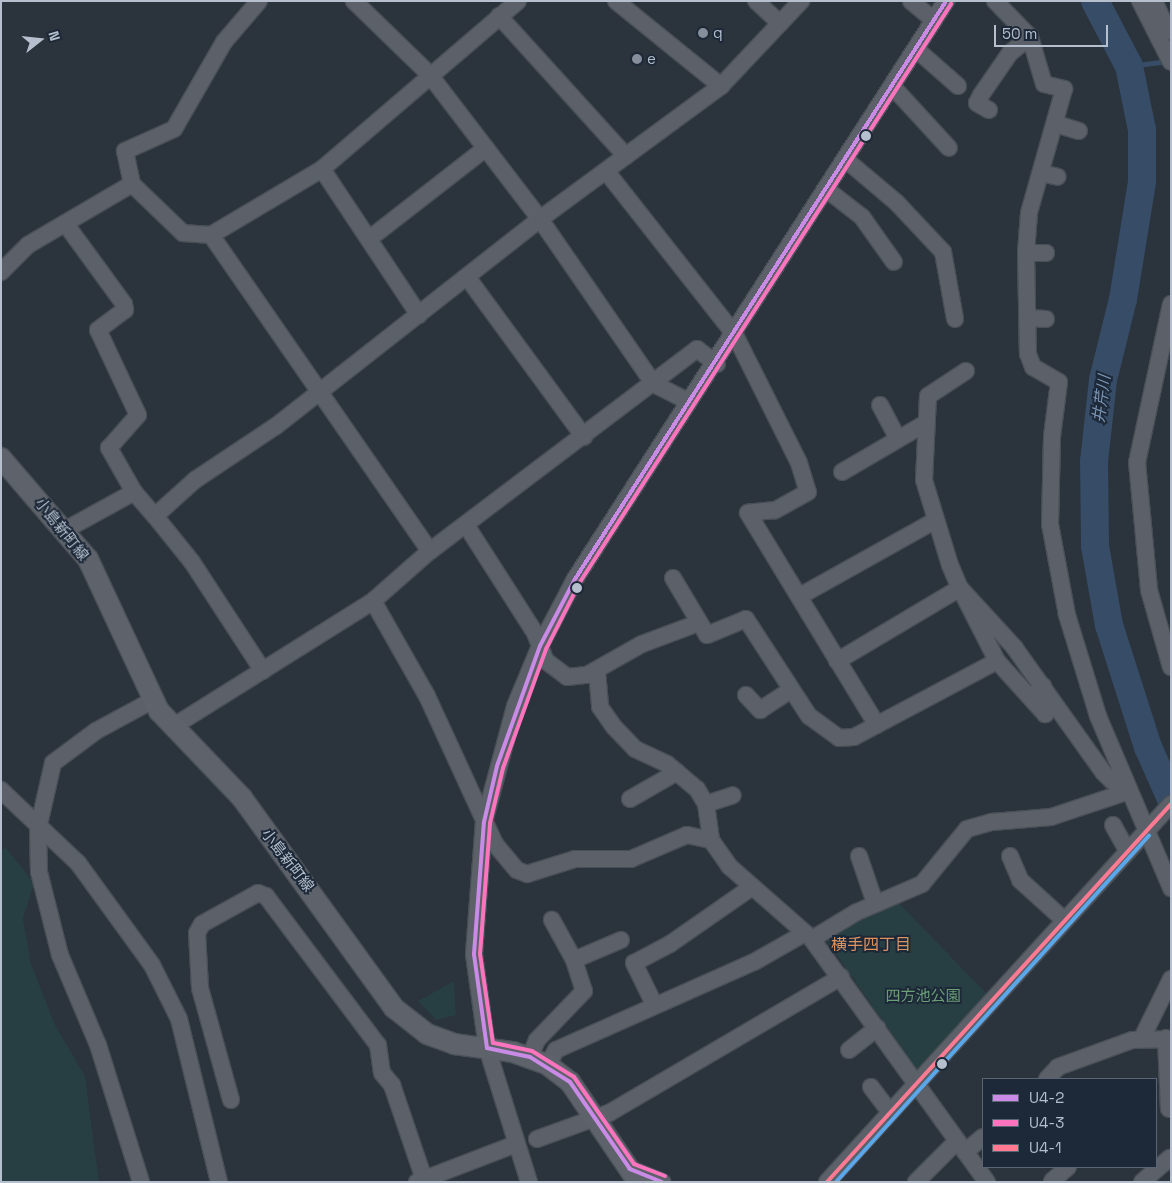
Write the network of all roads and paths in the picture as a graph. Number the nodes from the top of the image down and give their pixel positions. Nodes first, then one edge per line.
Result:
1 (259, 1) edge
2 (354, 1) edge
3 (518, 1) edge
4 (616, 1) edge
5 (756, 1) edge
6 (801, 1) edge
7 (911, 1) edge
8 (946, 1) edge
9 (995, 1) edge
10 (1140, 1) edge
11 (1154, 1) edge
12 (928, 11) edge
13 (499, 16) junction
14 (780, 23) junction
15 (1030, 37) junction
16 (1171, 38) edge
17 (916, 49) junction
18 (1171, 62) edge
19 (430, 74) junction
20 (721, 86) junction
21 (892, 86) junction
22 (958, 86) dead end
23 (989, 110) dead end
24 (1056, 124) junction
25 (1080, 131) dead end
26 (486, 148) junction
27 (949, 148) dead end
28 (626, 156) junction
29 (845, 159) junction
30 (322, 169) junction
31 (606, 171) junction
32 (1042, 173) junction
33 (1058, 177) dead end
34 (132, 184) junction
35 (826, 189) junction
36 (540, 218) junction
37 (66, 223) junction
38 (211, 235) junction
39 (369, 239) junction
40 (1026, 253) junction
41 (1046, 253) dead end
42 (894, 262) dead end
43 (1, 272) edge
44 (467, 277) junction
45 (1171, 304) edge
46 (419, 315) junction
47 (1027, 318) junction
48 (1046, 318) dead end
49 (955, 319) dead end
50 (734, 335) junction
51 (717, 364) junction
52 (966, 371) dead end
53 (654, 384) junction
54 (321, 392) junction
55 (690, 402) junction
56 (880, 406) dead end
57 (926, 423) junction
58 (584, 437) junction
59 (898, 439) junction
60 (1, 458) edge
61 (842, 472) dead end
62 (134, 492) junction
63 (155, 516) junction
64 (934, 521) junction
65 (466, 525) junction
66 (65, 530) junction
67 (430, 551) junction
68 (673, 578) dead end
69 (960, 588) junction
70 (800, 596) junction
71 (373, 601) junction
72 (698, 623) junction
73 (540, 646) junction
74 (838, 661) junction
75 (997, 661) junction
76 (1171, 667) edge
77 (263, 671) junction
78 (597, 671) junction
79 (1043, 686) junction
80 (791, 690) junction
81 (746, 695) dead end
82 (153, 700) junction
83 (877, 725) junction
84 (174, 726) junction
85 (677, 772) junction
86 (1127, 787) junction
87 (1, 790) edge
88 (733, 795) dead end
89 (630, 799) dead end
90 (706, 804) junction
91 (1171, 804) edge
92 (484, 822) junction
93 (1113, 825) dead end
94 (38, 829) junction
95 (1146, 829) junction
96 (711, 840) junction
97 (1127, 850) junction
98 (859, 856) dead end
99 (1010, 856) dead end
100 (752, 887) junction
101 (1171, 888) edge
102 (875, 903) junction
103 (552, 920) dead end
104 (1064, 920) junction
105 (809, 936) junction
106 (621, 940) dead end
107 (574, 960) junction
108 (840, 977) junction
109 (1171, 979) edge
110 (654, 1004) junction
111 (877, 1028) junction
112 (1142, 1038) junction
113 (1168, 1038) edge
114 (487, 1048) junction
115 (849, 1050) dead end
116 (539, 1061) junction
117 (1048, 1078) edge
118 (917, 1083) junction
119 (871, 1087) dead end
120 (231, 1100) dead end
121 (1169, 1109) dead end
122 (890, 1112) junction
123 (593, 1119) junction
124 (982, 1137) edge
125 (537, 1139) dead end
126 (516, 1144) junction
127 (961, 1146) junction
128 (1170, 1158) edge
129 (1066, 1168) edge
130 (634, 1175) edge
131 (1050, 1176) edge
132 (422, 1181) edge
133 (142, 1182) edge
134 (219, 1182) edge
135 (529, 1182) edge
136 (663, 1182) edge
137 (827, 1182) edge
138 (916, 1182) edge
139 (987, 1182) edge
140 (1142, 1182) edge

1 - 34 street
2 - 19 street
3 - 13 street
4 - 20 street
5 - 14 street
6 - 14 street
7 - 12 street
8 - 12 street
9 - 15 street
10 - 18 street
11 - 16 street
12 - 17 street
13 - 19 street
13 - 28 street
14 - 20 street
15 - 23 street
15 - 24 street
17 - 21 street
17 - 22 street
19 - 26 street
19 - 30 street
20 - 28 street
21 - 27 street
21 - 29 street
24 - 25 street
24 - 32 street
26 - 36 street
26 - 39 street
28 - 31 street
29 - 35 street
29 - 49 street
30 - 38 street
30 - 39 street
31 - 36 street
31 - 50 street
32 - 33 street
32 - 40 street
34 - 37 street
34 - 38 street
35 - 42 street
35 - 50 street
36 - 44 street
36 - 53 street
37 - 43 street
37 - 62 street
38 - 54 street
39 - 46 street
40 - 41 street
40 - 47 street
44 - 46 street
44 - 58 street
45 - 76 street
46 - 54 street
47 - 48 street
47 - 86 street
50 - 51 street
50 - 70 street
51 - 53 street
51 - 55 street
52 - 57 street
53 - 55 street
53 - 58 street
54 - 63 street
54 - 67 street
55 - 73 street
56 - 59 street
57 - 59 street
57 - 64 street
58 - 65 street
59 - 61 street
60 - 66 main road, 小島新町線
62 - 63 street
62 - 66 street
63 - 77 street
64 - 69 street
64 - 70 street
65 - 67 street
65 - 73 street
66 - 82 main road, 小島新町線
67 - 71 street
68 - 72 street
69 - 74 street
69 - 75 street
69 - 79 street
70 - 74 street
71 - 77 street
71 - 92 street
72 - 78 street
72 - 80 street
73 - 78 street
73 - 92 street
74 - 83 street
75 - 79 street
75 - 83 street
77 - 84 street
78 - 85 street
79 - 86 street
80 - 81 street
80 - 83 street
82 - 84 main road, 小島新町線
82 - 94 street
84 - 114 main road, 小島新町線
85 - 89 street
85 - 90 street
86 - 95 street
86 - 102 street
87 - 94 street
88 - 90 street
90 - 96 street
91 - 95 street
92 - 96 street
92 - 114 street
93 - 97 street
94 - 133 street
94 - 134 street
95 - 97 street
95 - 101 street
96 - 100 street
97 - 104 street
98 - 102 street
99 - 104 street
100 - 105 street
100 - 110 street
102 - 105 street
103 - 107 street
104 - 118 street
105 - 108 street
105 - 110 street
106 - 107 street
107 - 116 street
108 - 111 street
108 - 123 street
109 - 112 street
110 - 116 street
111 - 115 street
111 - 118 street
112 - 113 street
112 - 117 street
113 - 121 street
114 - 116 main road, 小島新町線
114 - 126 street
116 - 123 main road, 小島新町線
118 - 122 street
118 - 127 street
119 - 122 street
120 - 132 street
122 - 137 street
123 - 125 street
123 - 130 main road, 小島新町線
124 - 127 street
126 - 132 street
126 - 135 street
127 - 138 street
127 - 139 street
128 - 140 street
129 - 131 street
130 - 136 street

